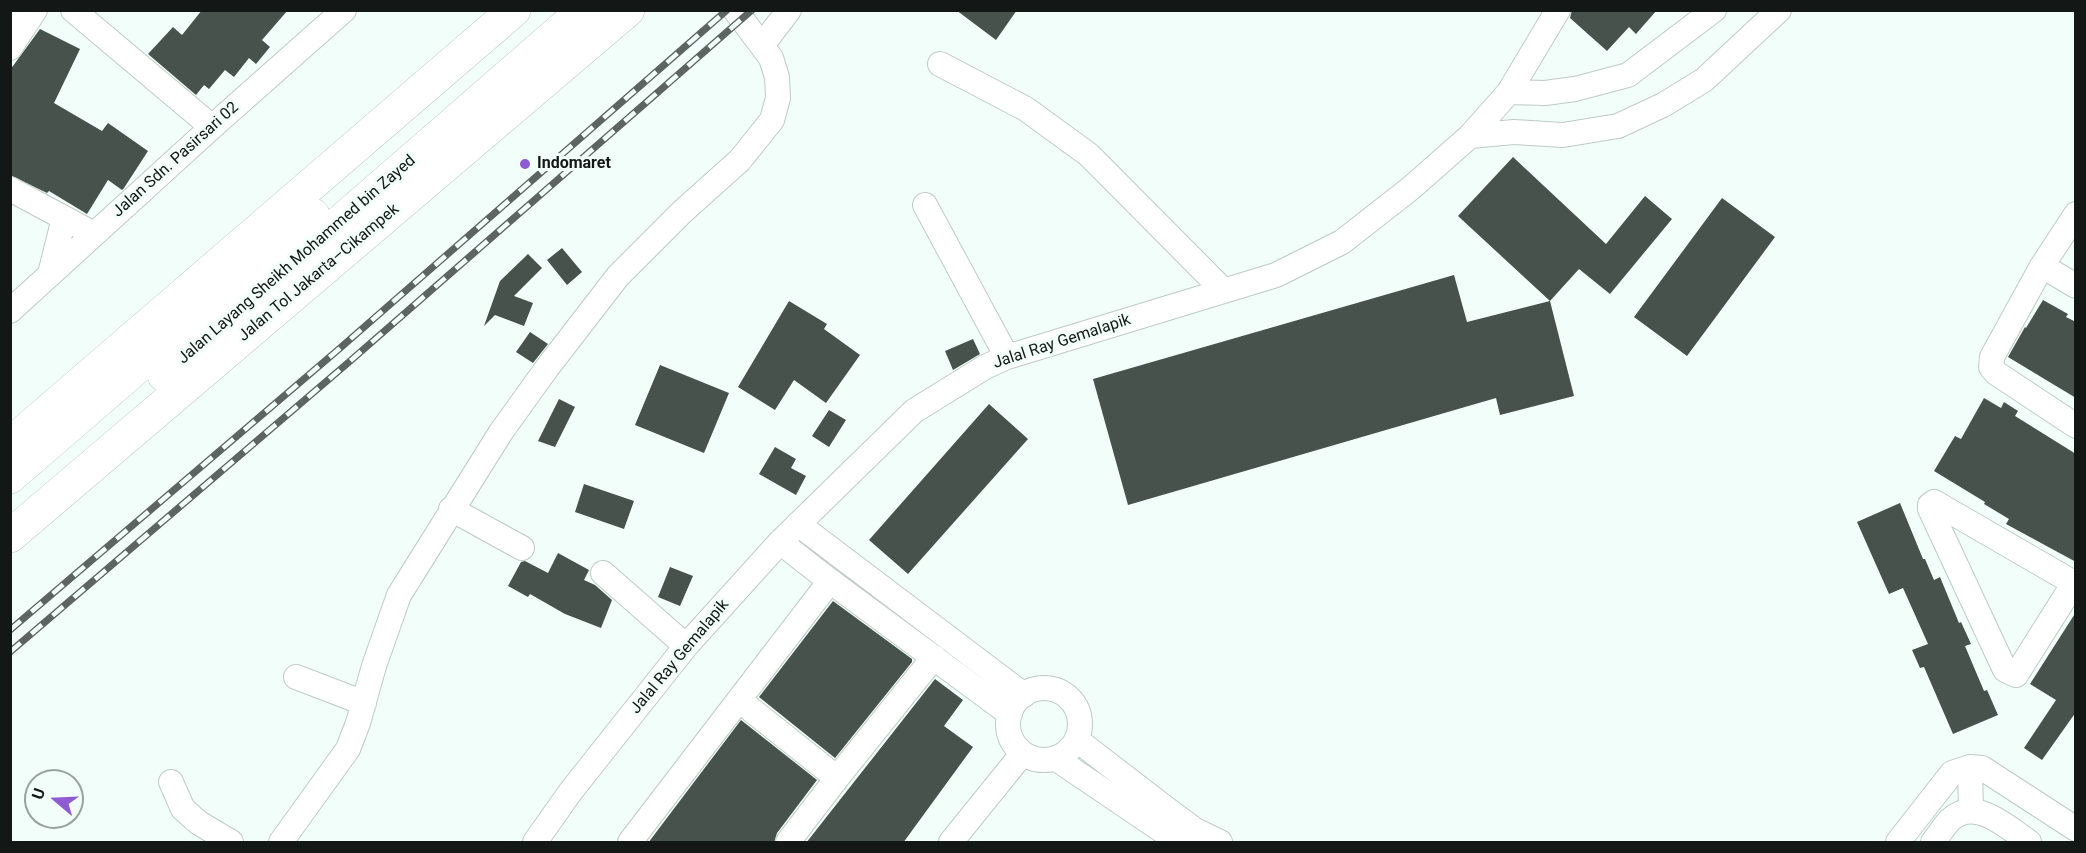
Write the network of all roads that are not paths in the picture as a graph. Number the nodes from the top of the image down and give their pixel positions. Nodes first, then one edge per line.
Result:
1 (73, 10) edge
2 (344, 10) edge
3 (514, 10) edge
4 (550, 10) edge
5 (584, 10) edge
6 (628, 10) edge
7 (789, 10) edge
8 (1558, 10) edge
9 (1714, 10) edge
10 (1779, 10) edge
11 (24, 15) edge
12 (741, 18) edge
13 (763, 44) junction
14 (10, 48) edge
15 (940, 64) dead end
16 (1509, 92) junction
17 (212, 127) junction
18 (1470, 136) junction
19 (10, 189) edge
20 (925, 205) dead end
21 (2076, 214) edge
22 (64, 218) junction
23 (94, 234) junction
24 (2042, 266) junction
25 (50, 274) junction
26 (2076, 286) edge
27 (1224, 291) junction
28 (10, 312) edge
29 (1007, 357) junction
30 (2076, 426) edge
31 (10, 444) edge
32 (10, 477) edge
33 (10, 508) edge
34 (451, 509) junction
35 (798, 524) junction
36 (10, 536) edge
37 (780, 542) junction
38 (522, 548) dead end
39 (603, 573) dead end
40 (830, 581) junction
41 (2075, 584) edge
42 (686, 646) junction
43 (933, 657) junction
44 (296, 677) dead end
45 (739, 700) junction
46 (364, 703) junction
47 (1017, 705) junction
48 (1077, 740) junction
49 (1023, 753) junction
50 (1055, 758) junction
51 (1961, 770) junction
52 (837, 778) junction
53 (171, 782) dead end
54 (1982, 814) junction
55 (2076, 829) edge
56 (964, 838) edge
57 (231, 843) edge
58 (281, 843) edge
59 (535, 843) edge
60 (630, 843) edge
61 (788, 843) edge
62 (1179, 843) edge
63 (1220, 843) edge
64 (1898, 843) edge
65 (1933, 843) edge
66 (2029, 843) edge

1 - 17 street
2 - 17 street, Jalan Sdn. Pasirsari 02
3 - 31 highway
4 - 32 highway, Jalan Layang Sheikh Mohammed bin Zayed
5 - 33 highway, Jalan Layang Sheikh Mohammed bin Zayed
6 - 36 highway, Jalan Tol Jakarta–Cikampek
7 - 13 street
8 - 16 street, Jalal Ray Gemalapik
9 - 16 street
10 - 18 street
11 - 14 street
12 - 13 street
13 - 34 street
15 - 27 street
16 - 18 street, Jalal Ray Gemalapik
17 - 23 street, Jalan Sdn. Pasirsari 02
18 - 27 street, Jalal Ray Gemalapik
19 - 22 street
20 - 29 street
21 - 24 street
22 - 23 street
22 - 25 street
23 - 25 street, Jalan Sdn. Pasirsari 02
24 - 26 street
24 - 30 street
25 - 28 street, Jalan Sdn. Pasirsari 02
27 - 29 street, Jalal Ray Gemalapik
29 - 35 street, Jalal Ray Gemalapik
34 - 38 street
34 - 46 street
35 - 37 street, Jalal Ray Gemalapik
35 - 47 street
37 - 40 street
37 - 42 street, Jalal Ray Gemalapik
39 - 42 street
40 - 43 street
40 - 45 street
41 - 41 street
42 - 59 street, Jalal Ray Gemalapik
43 - 47 street
43 - 52 street
44 - 46 street
45 - 52 street
45 - 60 street
46 - 58 street
47 - 48 street
47 - 49 street
48 - 50 street
48 - 63 street
49 - 50 street
49 - 56 street
50 - 62 street
51 - 54 street
51 - 55 street
51 - 64 street
52 - 61 street
53 - 57 street
54 - 65 street
54 - 66 street

